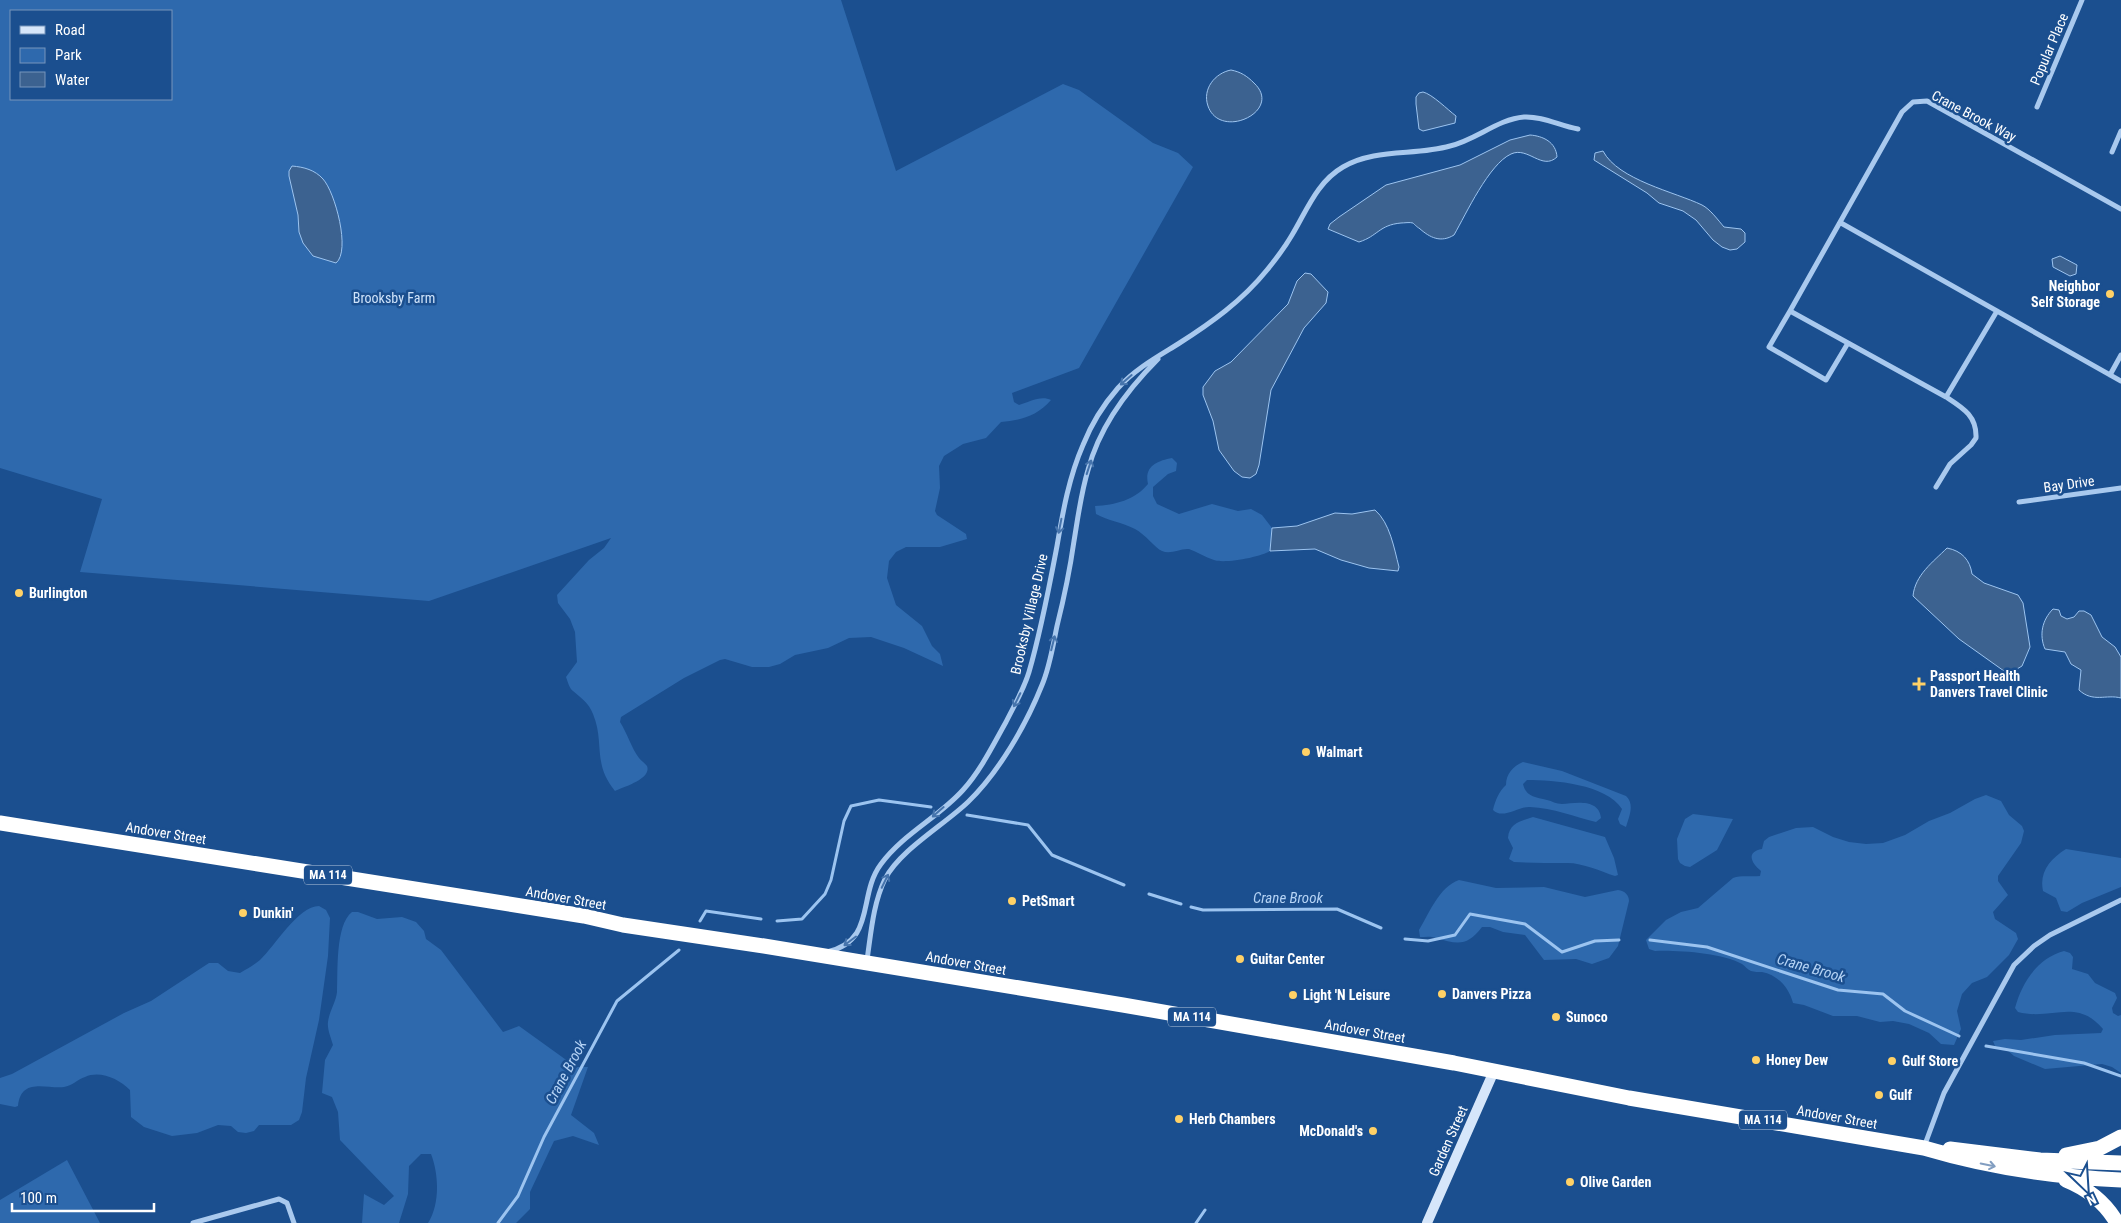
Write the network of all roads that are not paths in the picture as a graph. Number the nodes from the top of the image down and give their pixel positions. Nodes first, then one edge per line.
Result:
1 (2082, 0) edge
2 (2036, 107) dead end
3 (1578, 130) dead end
4 (2121, 132) edge
5 (2112, 152) dead end
6 (2121, 209) edge
7 (1841, 223) junction
8 (1790, 311) junction
9 (1996, 311) junction
10 (1848, 343) junction
11 (1166, 352) junction
12 (2121, 355) edge
13 (2110, 375) junction
14 (2121, 381) edge
15 (1946, 397) junction
16 (1936, 488) dead end
17 (2121, 488) edge
18 (2020, 502) dead end
19 (0, 823) edge
20 (2121, 900) edge
21 (816, 954) junction
22 (866, 962) junction
23 (1494, 1071) junction
24 (2121, 1137) edge
25 (1924, 1148) junction
26 (2040, 1160) junction
27 (2121, 1164) edge
28 (2053, 1176) junction
29 (2121, 1180) edge
30 (193, 1223) edge
31 (294, 1223) edge
32 (1427, 1223) edge
33 (2117, 1223) edge

1 - 2 street, Popular Place
3 - 11 street, Brooksby Village Drive
4 - 5 street
6 - 7 street, Crane Brook Way
7 - 8 street, Crane Brook Way
7 - 9 street
8 - 10 street
8 - 10 street, Crane Brook Way
9 - 13 street
9 - 15 street
10 - 15 street
11 -> 21 street, Brooksby Village Drive
22 -> 11 street, Brooksby Village Drive
12 - 13 street
13 - 14 street
15 - 16 street
17 - 18 street, Bay Drive
19 - 21 highway, Andover Street / MA 114
20 - 25 street
21 - 22 highway, Andover Street / MA 114
22 - 23 highway, Andover Street / MA 114
23 - 25 highway, Andover Street / MA 114
23 - 32 main road, Garden Street
24 - 26 highway
25 - 26 highway, Andover Street / MA 114
25 -> 28 highway, Andover Street / MA 114
26 - 27 highway, Andover Street / MA 114
28 - 29 highway, Andover Street / MA 114
28 - 33 highway
30 - 31 street

